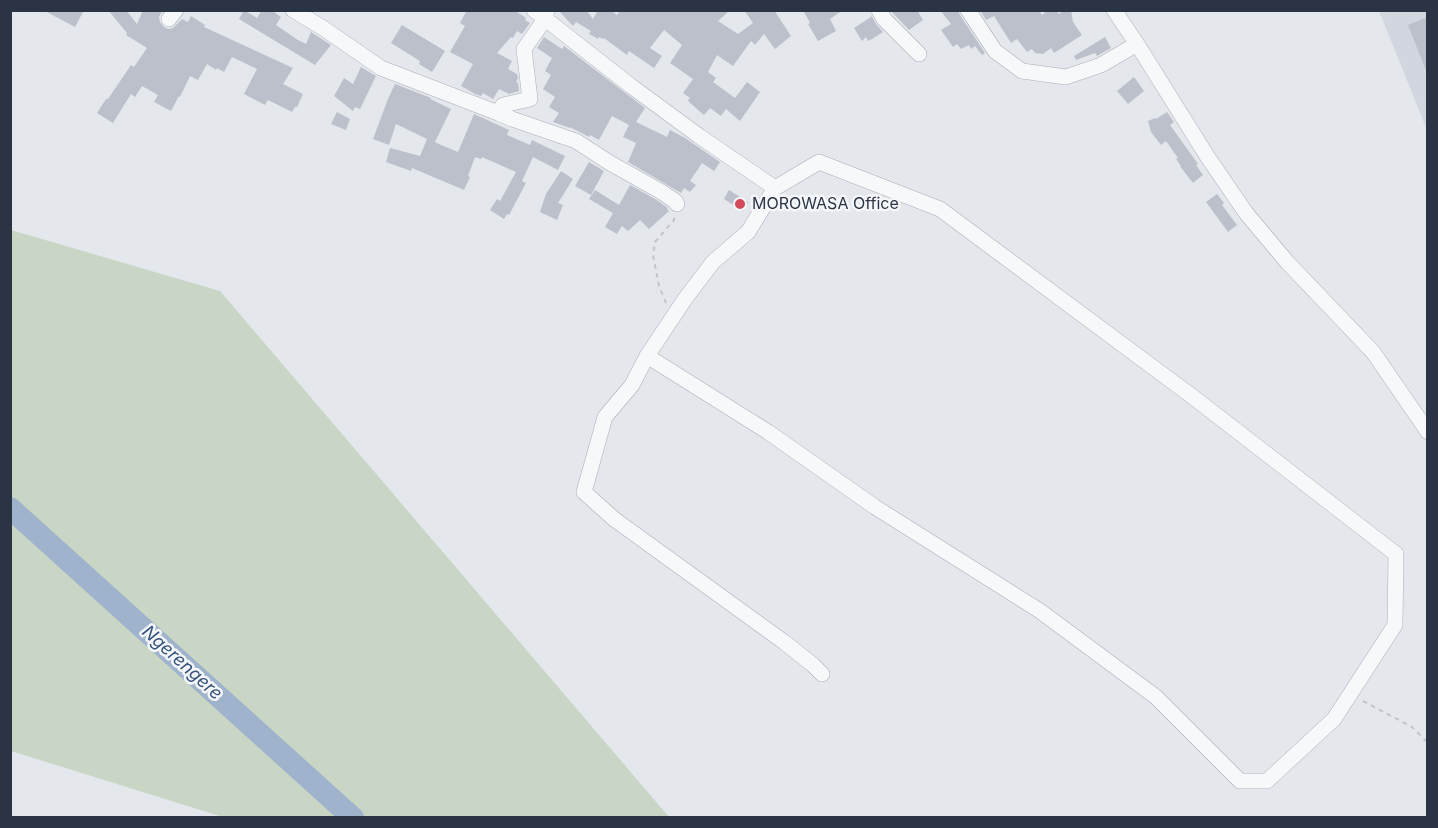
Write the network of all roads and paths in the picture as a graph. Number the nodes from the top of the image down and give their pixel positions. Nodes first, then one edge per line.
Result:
1 (293, 10) edge
2 (879, 10) edge
3 (968, 10) edge
4 (1114, 10) edge
5 (542, 13) edge
6 (1137, 44) junction
7 (919, 54) dead end
8 (498, 113) junction
9 (776, 188) junction
10 (677, 204) joint
11 (669, 322) junction
12 (647, 356) junction
13 (1428, 432) edge
14 (822, 674) dead end
15 (1361, 700) dead end
16 (1428, 743) edge

1 - 8 street
2 - 7 street
3 - 6 street
4 - 6 street
5 - 8 street
5 - 9 street
6 - 13 street
8 - 10 street
9 - 11 street
9 - 12 street
10 - 11 path
11 - 12 street
12 - 14 street
15 - 16 path

